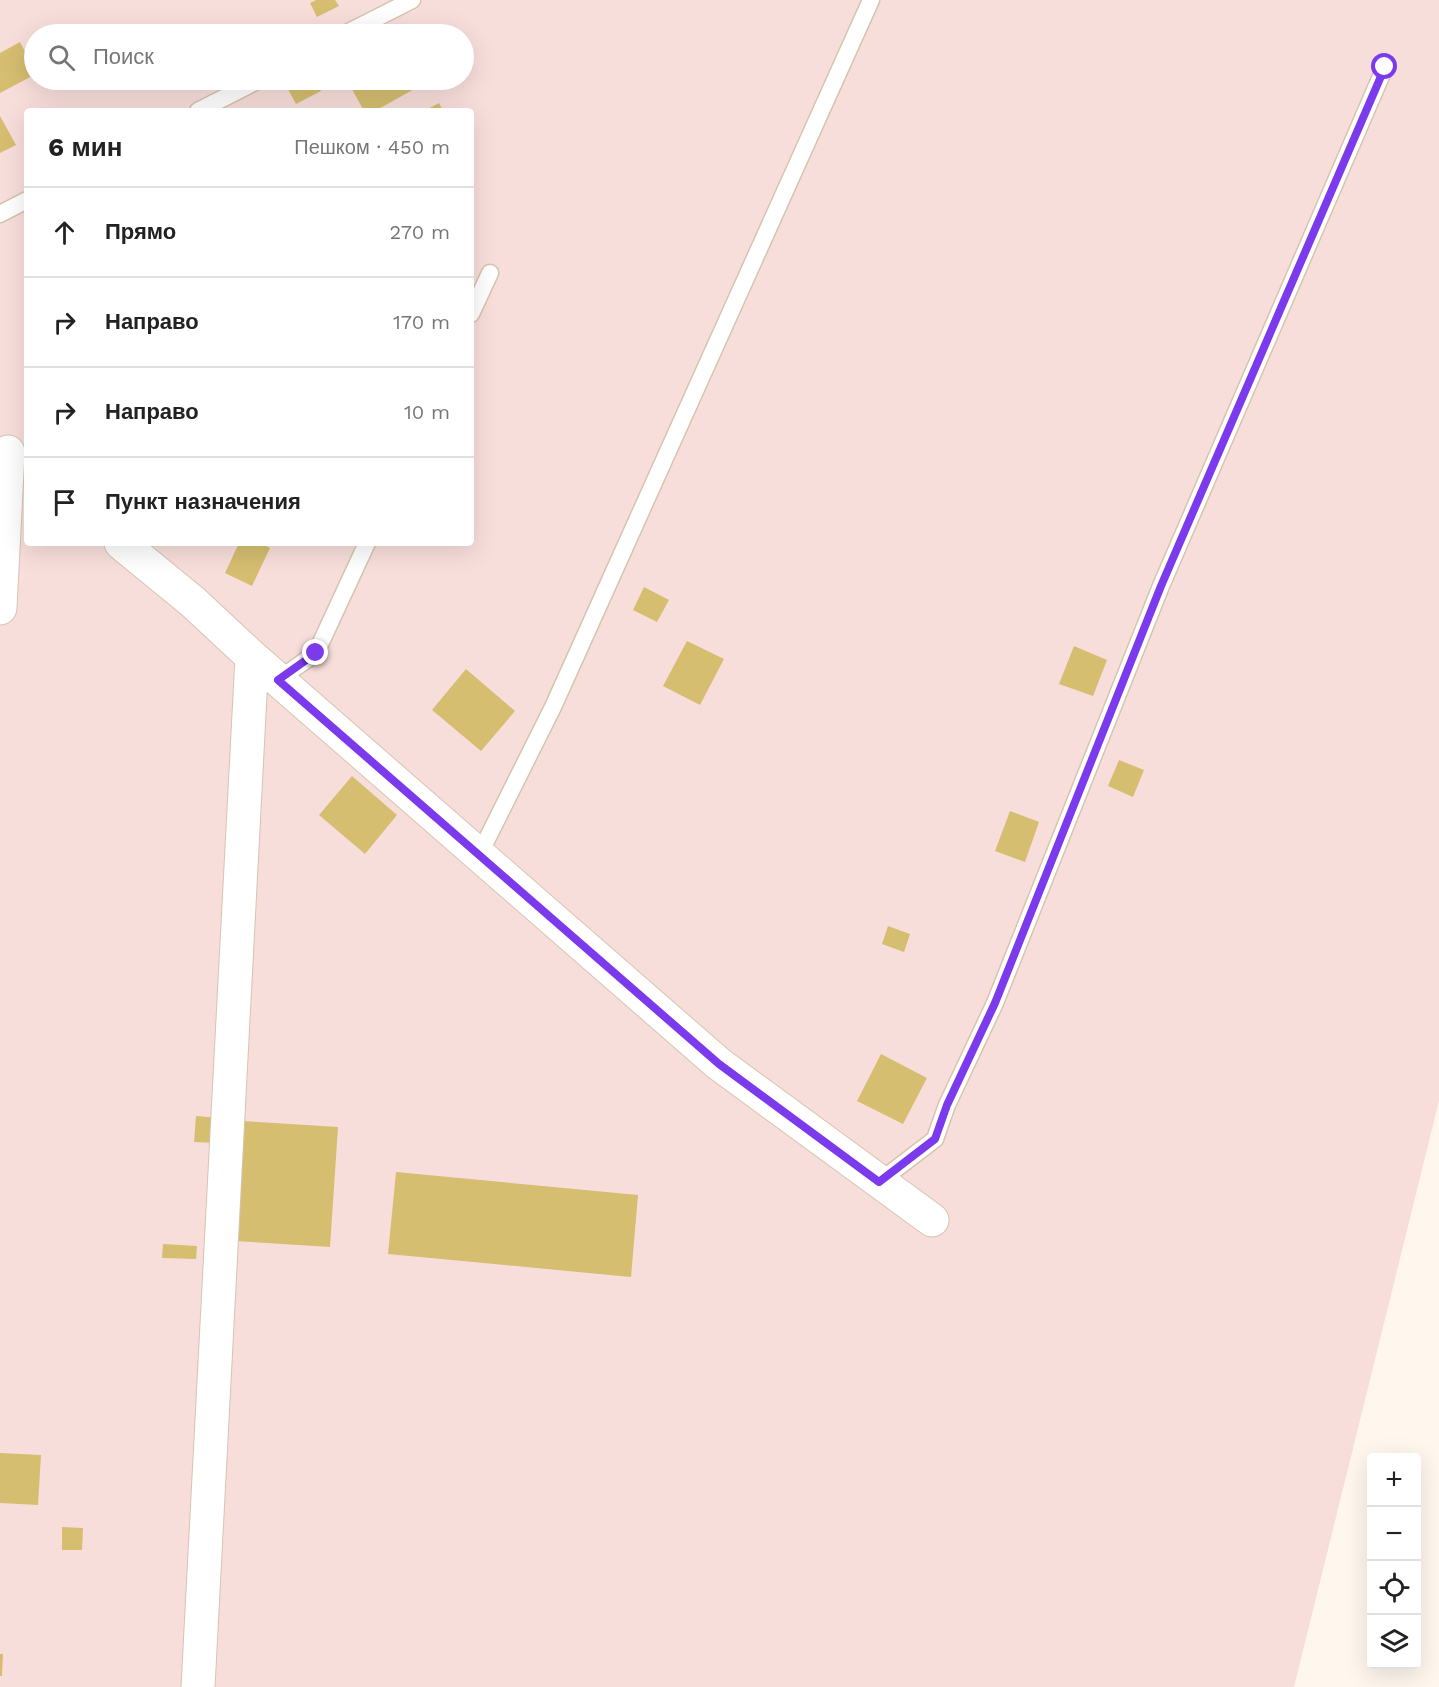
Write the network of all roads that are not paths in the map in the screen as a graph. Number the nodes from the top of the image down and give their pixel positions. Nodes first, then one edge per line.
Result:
1 (412, 0) edge
2 (871, 0) edge
3 (365, 24) edge
4 (1385, 67) dead end
5 (239, 90) edge
6 (204, 108) edge
7 (24, 202) edge
8 (0, 214) edge
9 (490, 273) dead end
10 (474, 308) edge
11 (12, 455) edge
12 (125, 546) edge
13 (366, 546) edge
14 (0, 608) edge
15 (252, 657) junction
16 (278, 680) junction
17 (479, 855) junction
18 (879, 1182) junction
19 (932, 1220) dead end
20 (198, 1687) edge

1 - 3 lane
2 - 17 lane
4 - 18 lane
5 - 6 lane
7 - 8 lane
9 - 10 lane
11 - 14 street
12 - 15 street
13 - 16 lane
15 - 16 street
15 - 20 street
16 - 17 street
17 - 18 street
18 - 19 street

